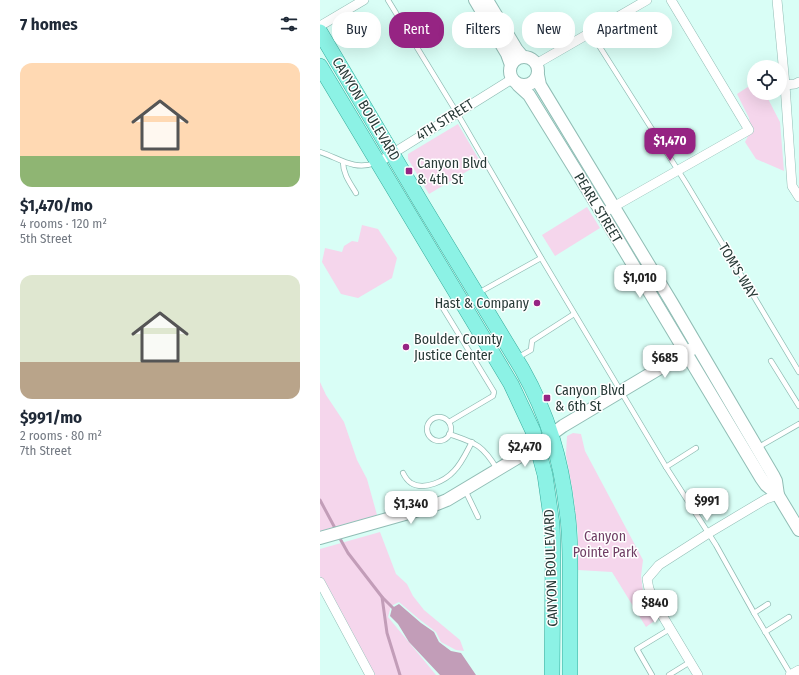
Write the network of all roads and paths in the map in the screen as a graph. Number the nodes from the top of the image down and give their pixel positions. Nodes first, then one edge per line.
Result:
1 (388, 0) edge
2 (475, 0) edge
3 (487, 0) edge
4 (647, 0) edge
5 (671, 0) edge
6 (777, 0) edge
7 (358, 2) edge
8 (627, 12) edge
9 (320, 26) edge
10 (320, 32) edge
11 (583, 38) edge
12 (600, 48) edge
13 (523, 57) junction
14 (783, 60) edge
15 (511, 65) junction
16 (320, 66) edge
17 (537, 70) junction
18 (515, 82) junction
19 (799, 82) edge
20 (787, 85) edge
21 (786, 100) edge
22 (457, 113) junction
23 (320, 152) edge
24 (392, 154) junction
25 (343, 162) junction
26 (378, 162) junction
27 (677, 170) junction
28 (356, 193) dead end
29 (799, 197) edge
30 (613, 207) junction
31 (602, 213) junction
32 (540, 258) junction
33 (476, 294) junction
34 (438, 300) dead end
35 (462, 302) junction
36 (574, 314) junction
37 (697, 346) junction
38 (686, 353) junction
39 (516, 359) junction
40 (771, 361) dead end
41 (799, 372) edge
42 (621, 391) junction
43 (799, 406) edge
44 (449, 422) junction
45 (799, 424) edge
46 (450, 434) junction
47 (551, 434) junction
48 (472, 442) junction
49 (538, 444) junction
50 (696, 448) dead end
51 (757, 448) junction
52 (666, 467) junction
53 (498, 470) junction
54 (403, 473) dead end
55 (465, 490) junction
56 (778, 495) junction
57 (478, 517) dead end
58 (799, 530) edge
59 (709, 533) junction
60 (320, 538) edge
61 (320, 582) edge
62 (768, 604) dead end
63 (754, 613) junction
64 (789, 617) dead end
65 (670, 629) junction
66 (765, 632) junction
67 (690, 662) junction
68 (799, 670) edge
69 (370, 675) edge
70 (552, 675) edge
71 (570, 675) edge
72 (652, 675) edge
73 (669, 675) edge
74 (698, 675) edge
75 (791, 675) edge

1 - 22 lane
2 - 15 street
3 - 13 street
4 - 8 street
5 - 27 street
6 - 14 street
7 - 9 street
10 - 24 main road, CANYON BOULEVARD
11 - 17 street
12 - 27 lane, TOM'S WAY
13 - 15 street
13 - 17 street
15 - 18 street
16 - 26 main road, CANYON BOULEVARD
17 - 18 street
17 - 30 street, PEARL STREET
18 - 22 street, 4TH STREET
18 - 31 street, PEARL STREET
19 - 20 street
21 - 29 street
22 - 24 street, 4TH STREET
22 - 32 lane
23 - 25 lane
24 - 26 street, 4TH STREET
24 - 33 main road, CANYON BOULEVARD
25 - 26 lane
25 - 28 lane
26 - 35 main road, CANYON BOULEVARD
27 - 30 street
27 - 41 lane, TOM'S WAY
30 - 31 street
30 - 37 street, PEARL STREET
31 - 38 street, PEARL STREET
32 - 33 lane
32 - 36 lane
33 - 35 lane
33 - 39 main road, CANYON BOULEVARD
34 - 44 lane
35 - 49 main road, CANYON BOULEVARD
36 - 39 lane
36 - 42 lane
37 - 38 street
37 - 51 street, PEARL STREET
38 - 42 street
38 - 56 street, PEARL STREET
39 - 47 main road, CANYON BOULEVARD
40 - 43 lane
42 - 47 street
42 - 52 lane
44 - 46 lane
44 - 46 lane
45 - 51 lane
46 - 48 lane
47 - 49 street
47 - 71 main road, CANYON BOULEVARD
48 - 53 lane
48 - 54 lane
49 - 53 street
49 - 70 main road, CANYON BOULEVARD
50 - 52 lane
51 - 56 street, PEARL STREET
52 - 59 lane
53 - 55 street
55 - 57 lane
55 - 60 street
56 - 58 street, PEARL STREET
56 - 59 street
59 - 63 lane
59 - 65 street
61 - 69 street
62 - 63 lane
63 - 66 lane
64 - 66 lane
65 - 67 street
65 - 72 lane
66 - 75 lane
67 - 73 lane
67 - 74 street
68 - 75 street

